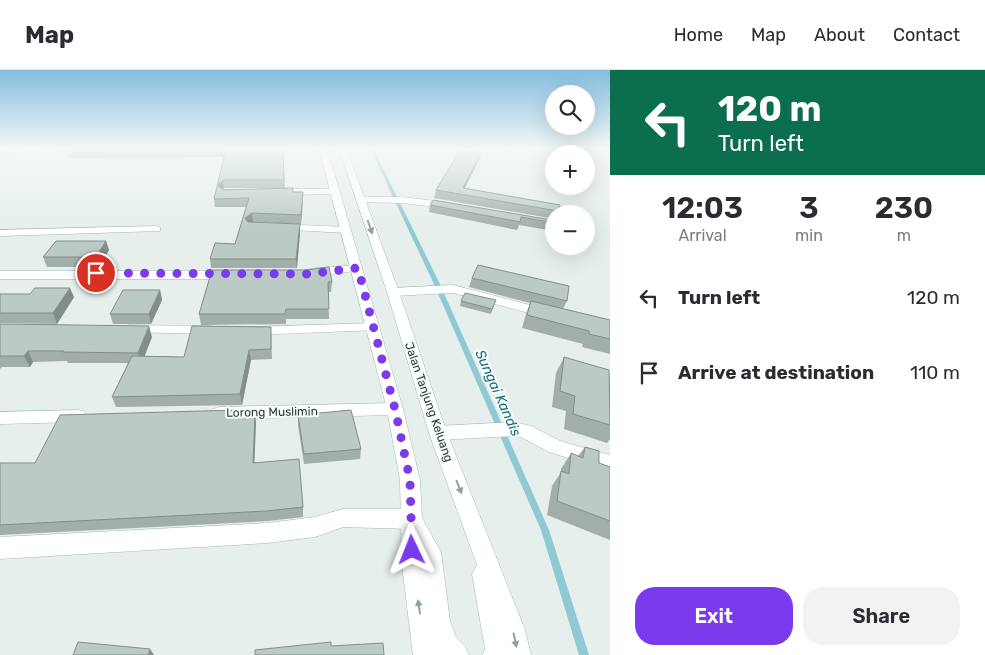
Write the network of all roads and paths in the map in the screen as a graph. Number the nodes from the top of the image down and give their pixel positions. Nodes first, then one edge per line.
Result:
1 (330, 175) edge
2 (352, 175) edge
3 (274, 192) edge
4 (334, 192) junction
5 (361, 200) junction
6 (464, 209) edge
7 (272, 227) edge
8 (156, 229) dead end
9 (346, 230) junction
10 (0, 233) edge
11 (358, 268) junction
12 (0, 274) edge
13 (298, 274) edge
14 (244, 275) edge
15 (401, 291) junction
16 (561, 317) edge
17 (373, 328) junction
18 (115, 329) edge
19 (222, 330) edge
20 (241, 331) edge
21 (395, 409) junction
22 (207, 414) edge
23 (99, 416) edge
24 (0, 418) edge
25 (438, 433) junction
26 (610, 463) edge
27 (470, 514) junction
28 (411, 519) junction
29 (0, 548) edge
30 (426, 655) edge
31 (456, 655) edge
32 (495, 655) edge
33 (518, 655) edge

1 - 4 street
2 - 5 street, Jalan Tanjung Keluang
3 - 4 street
4 - 9 street
5 - 6 street
5 -> 15 street, Jalan Tanjung Keluang
7 - 9 street
8 - 10 street
9 - 11 street
11 - 13 street
11 - 17 street
12 - 14 street
15 - 16 street
15 - 25 street, Jalan Tanjung Keluang
17 - 20 street
17 - 21 street
18 - 19 street
21 - 22 street, Lorong Muslimin
21 - 28 street
23 - 24 street
25 - 26 street
25 -> 27 street, Jalan Tanjung Keluang
27 - 32 street
27 -> 33 street, Jalan Tanjung Keluang
28 - 29 street
30 -> 28 street
28 - 31 street

